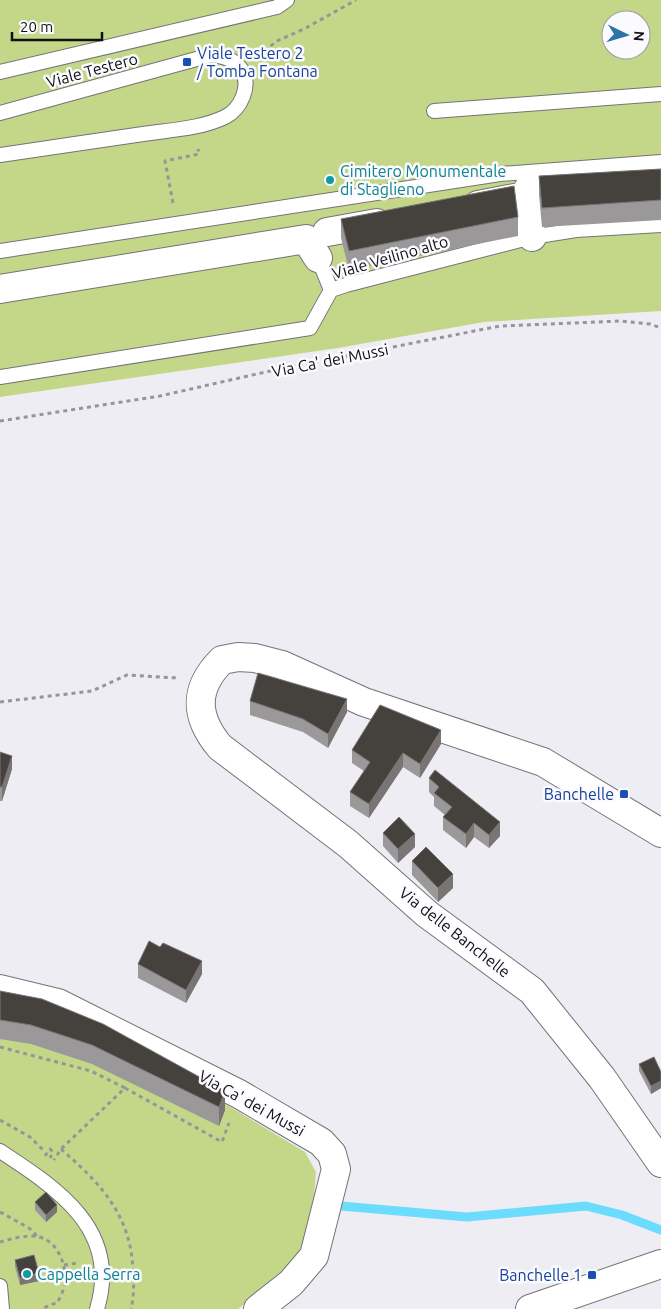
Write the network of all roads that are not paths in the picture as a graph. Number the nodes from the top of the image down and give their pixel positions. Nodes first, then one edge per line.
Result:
1 (287, 0) edge
2 (0, 72) edge
3 (661, 94) edge
4 (434, 111) dead end
5 (0, 113) edge
6 (0, 155) edge
7 (661, 162) edge
8 (661, 181) edge
9 (525, 196) junction
10 (450, 210) edge
11 (402, 218) edge
12 (661, 225) edge
13 (327, 232) dead end
14 (532, 237) junction
15 (0, 251) edge
16 (318, 258) joint
17 (0, 289) edge
18 (331, 290) junction
19 (0, 377) edge
20 (661, 833) edge
21 (0, 989) edge
22 (0, 1151) edge
23 (661, 1164) edge
24 (659, 1267) edge
25 (0, 1286) edge
26 (2, 1309) edge
27 (97, 1309) edge
28 (258, 1309) edge
29 (530, 1309) edge

1 - 2 lane
3 - 4 lane
5 - 6 lane, Viale Testero
7 - 15 lane
8 - 9 street
9 - 10 street
9 - 14 street
11 - 13 street
12 - 14 lane, Viale Veilino alto
14 - 18 lane, Viale Veilino alto
16 - 17 street
16 - 18 lane
18 - 19 lane, Viale Veilino alto
20 - 23 street, Via delle Banchelle
21 - 28 street, Via Ca' dei Mussi
22 - 27 lane
24 - 29 street
25 - 26 lane

